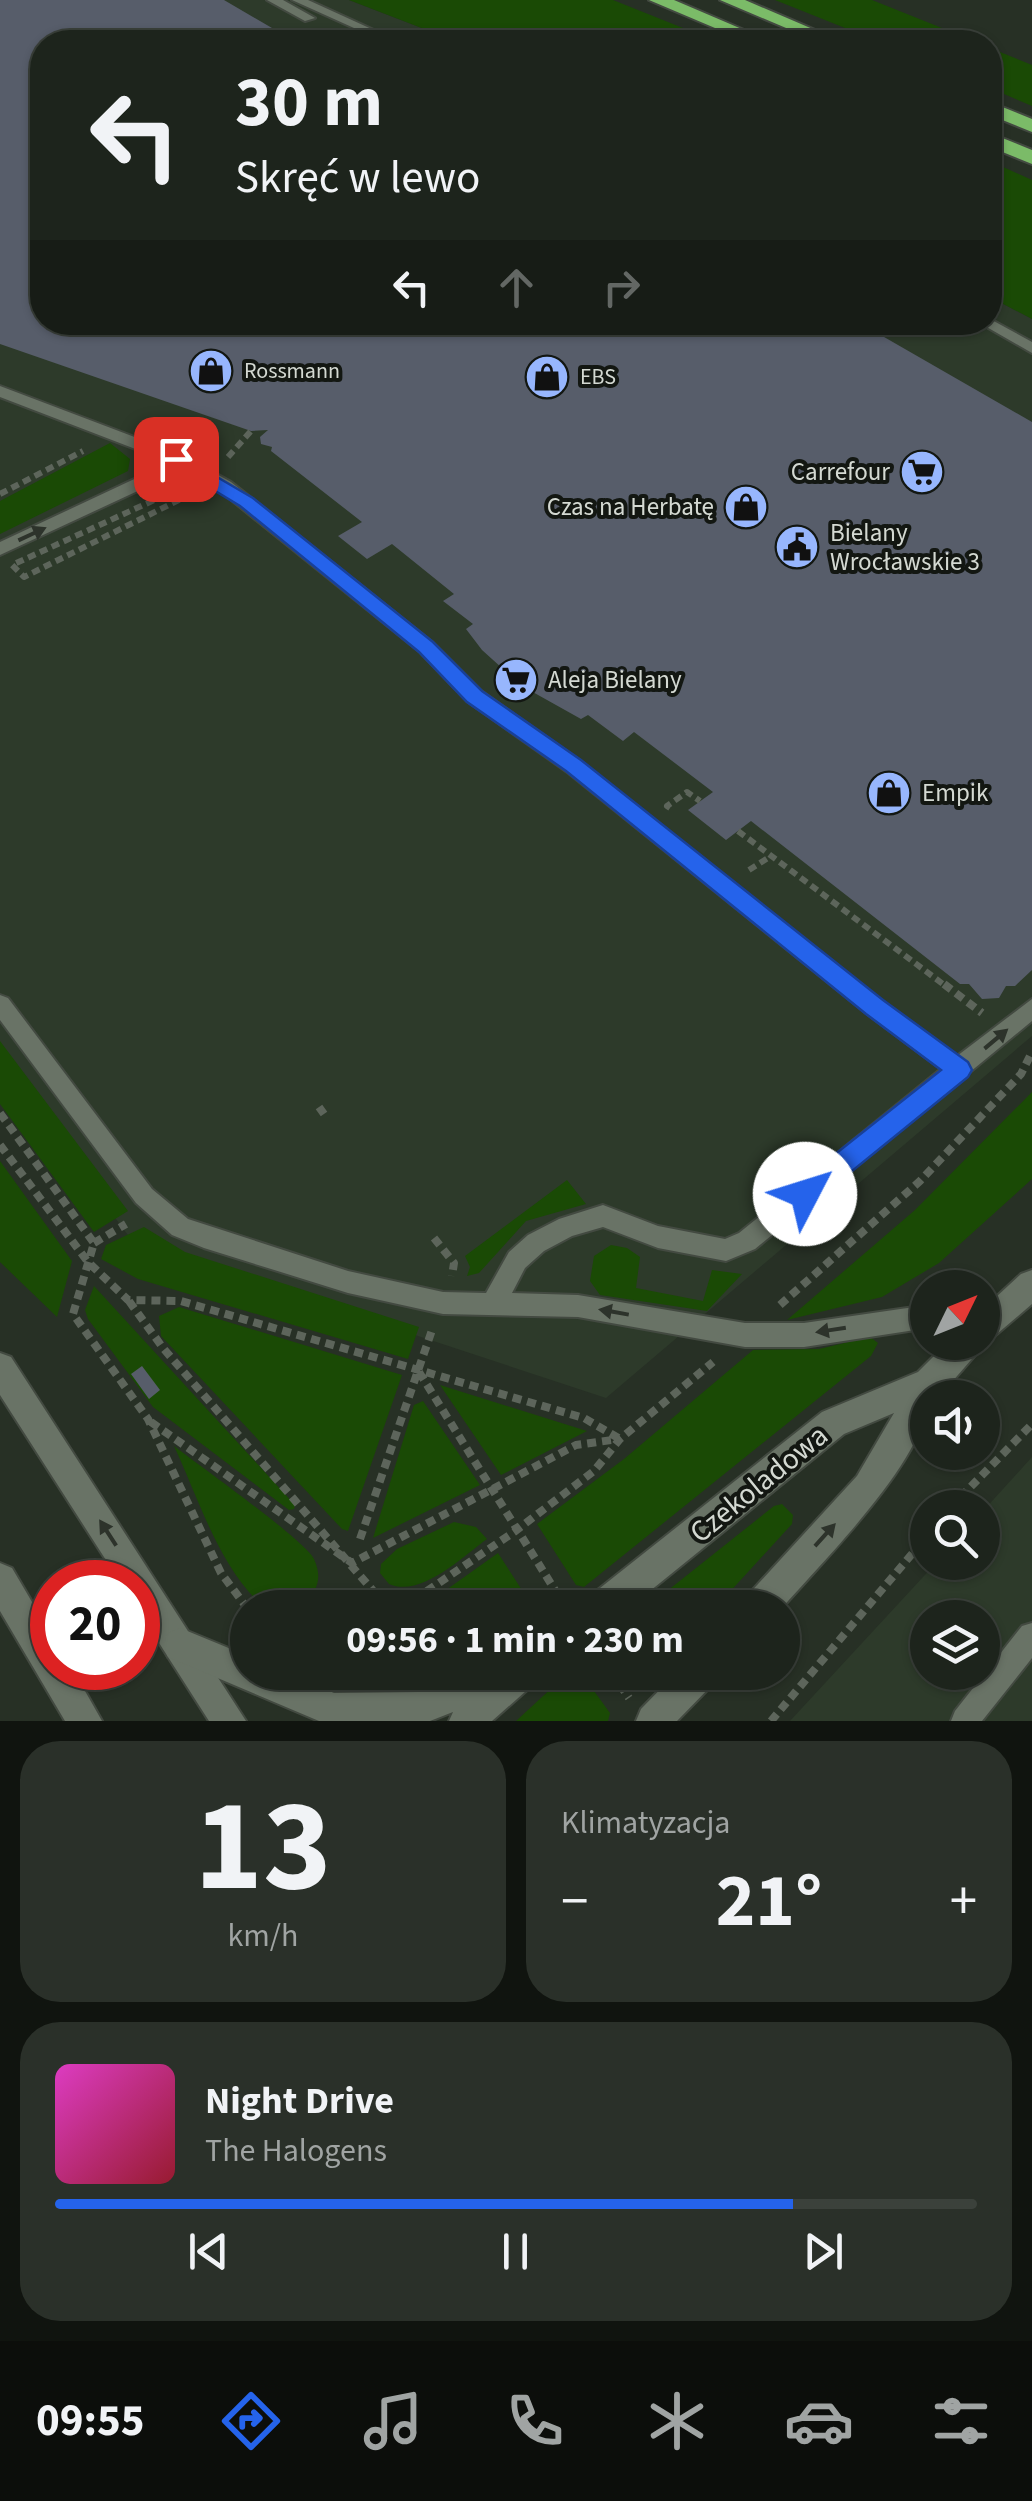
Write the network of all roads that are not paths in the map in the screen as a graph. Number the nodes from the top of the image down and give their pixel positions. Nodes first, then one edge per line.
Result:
1 (273, 0) edge
2 (298, 0) edge
3 (658, 0) edge
4 (729, 0) edge
5 (335, 30) edge
6 (367, 30) edge
7 (733, 30) edge
8 (804, 30) edge
9 (1002, 113) edge
10 (1032, 126) edge
11 (1002, 145) edge
12 (1032, 158) edge
13 (1002, 331) edge
14 (1032, 348) edge
15 (0, 391) edge
16 (176, 459) junction
17 (0, 549) edge
18 (0, 1004) edge
19 (1032, 1008) edge
20 (959, 1070) junction
21 (1032, 1284) edge
22 (494, 1302) junction
23 (1000, 1305) edge
24 (910, 1319) edge
25 (952, 1360) edge
26 (0, 1368) edge
27 (932, 1380) edge
28 (910, 1391) edge
29 (910, 1415) edge
30 (0, 1580) edge
31 (624, 1590) edge
32 (775, 1590) edge
33 (30, 1629) edge
34 (1032, 1636) edge
35 (180, 1644) junction
36 (230, 1665) edge
37 (67, 1690) edge
38 (287, 1690) edge
39 (463, 1690) edge
40 (501, 1690) edge
41 (673, 1690) edge
42 (641, 1710) edge
43 (86, 1721) edge
44 (229, 1721) edge
45 (466, 1721) edge
46 (965, 1721) edge

1 - 5 lane
2 - 6 lane
3 - 7 highway
4 - 8 highway
9 - 10 highway
11 - 12 highway
13 - 14 lane
15 - 16 lane
17 -> 16 lane
16 - 20 lane
18 - 22 lane
20 -> 19 lane
20 - 22 lane
21 - 23 street
24 -> 22 lane
25 - 27 street, Czekoladowa
35 -> 26 street
28 - 31 street, Czekoladowa
32 -> 29 street, Czekoladowa
30 - 33 street
34 - 46 lane
35 - 36 street
35 - 44 street
37 - 43 street
38 - 39 street
40 - 45 street
41 - 42 street

